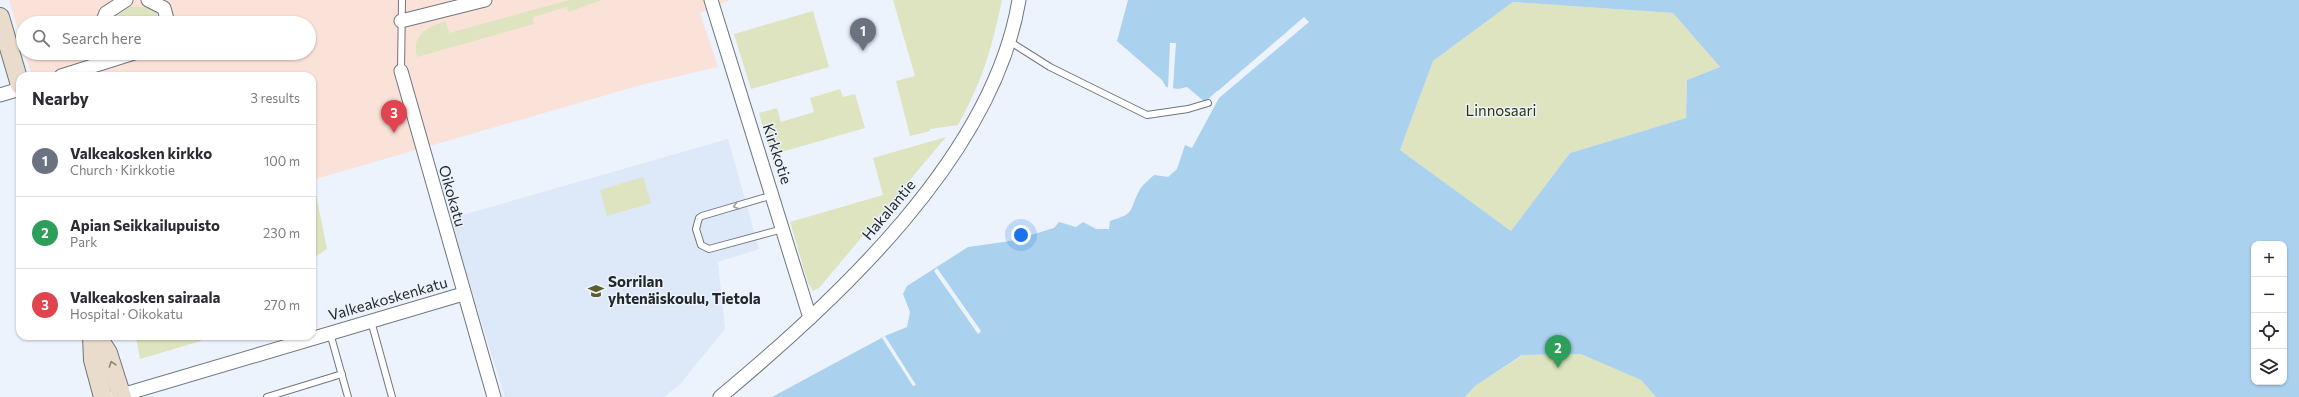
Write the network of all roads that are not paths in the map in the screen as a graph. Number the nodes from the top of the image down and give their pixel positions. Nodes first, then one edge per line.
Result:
1 (126, 0) edge
2 (148, 0) edge
3 (402, 0) edge
4 (485, 0) edge
5 (711, 0) edge
6 (1019, 0) edge
7 (105, 16) edge
8 (166, 16) edge
9 (0, 17) edge
10 (402, 21) junction
11 (1009, 41) junction
12 (94, 60) edge
13 (401, 71) joint
14 (16, 72) edge
15 (69, 72) edge
16 (16, 90) edge
17 (0, 95) edge
18 (1208, 103) dead end
19 (773, 195) junction
20 (784, 229) junction
21 (463, 294) junction
22 (810, 318) junction
23 (371, 321) junction
24 (330, 333) junction
25 (316, 337) edge
26 (92, 340) edge
27 (100, 340) edge
28 (307, 340) edge
29 (342, 374) junction
30 (120, 396) edge
31 (103, 397) edge
32 (267, 397) edge
33 (348, 397) edge
34 (392, 397) edge
35 (494, 397) edge
36 (720, 397) edge

1 - 7 street
2 - 8 street
3 - 10 lane, Oikokatu
4 - 10 street
5 - 19 street, Kirkkotie
6 - 11 street, Hakalantie
9 - 14 main road
10 - 13 lane, Oikokatu
11 - 18 lane
11 - 22 street, Hakalantie
12 - 15 street
13 - 21 street, Oikokatu
16 - 17 street
19 - 20 street, Kirkkotie
19 -> 20 lane
20 - 22 street, Kirkkotie
21 - 23 street, Valkeakoskenkatu
21 - 35 street, Oikokatu
22 - 36 street, Hakalantie
23 - 24 street, Valkeakoskenkatu
23 - 34 lane
24 - 25 street, Valkeakoskenkatu
24 - 29 lane
26 - 31 main road
30 -> 27 main road
28 - 30 street, Valkeakoskenkatu
29 - 32 lane
29 - 33 lane

